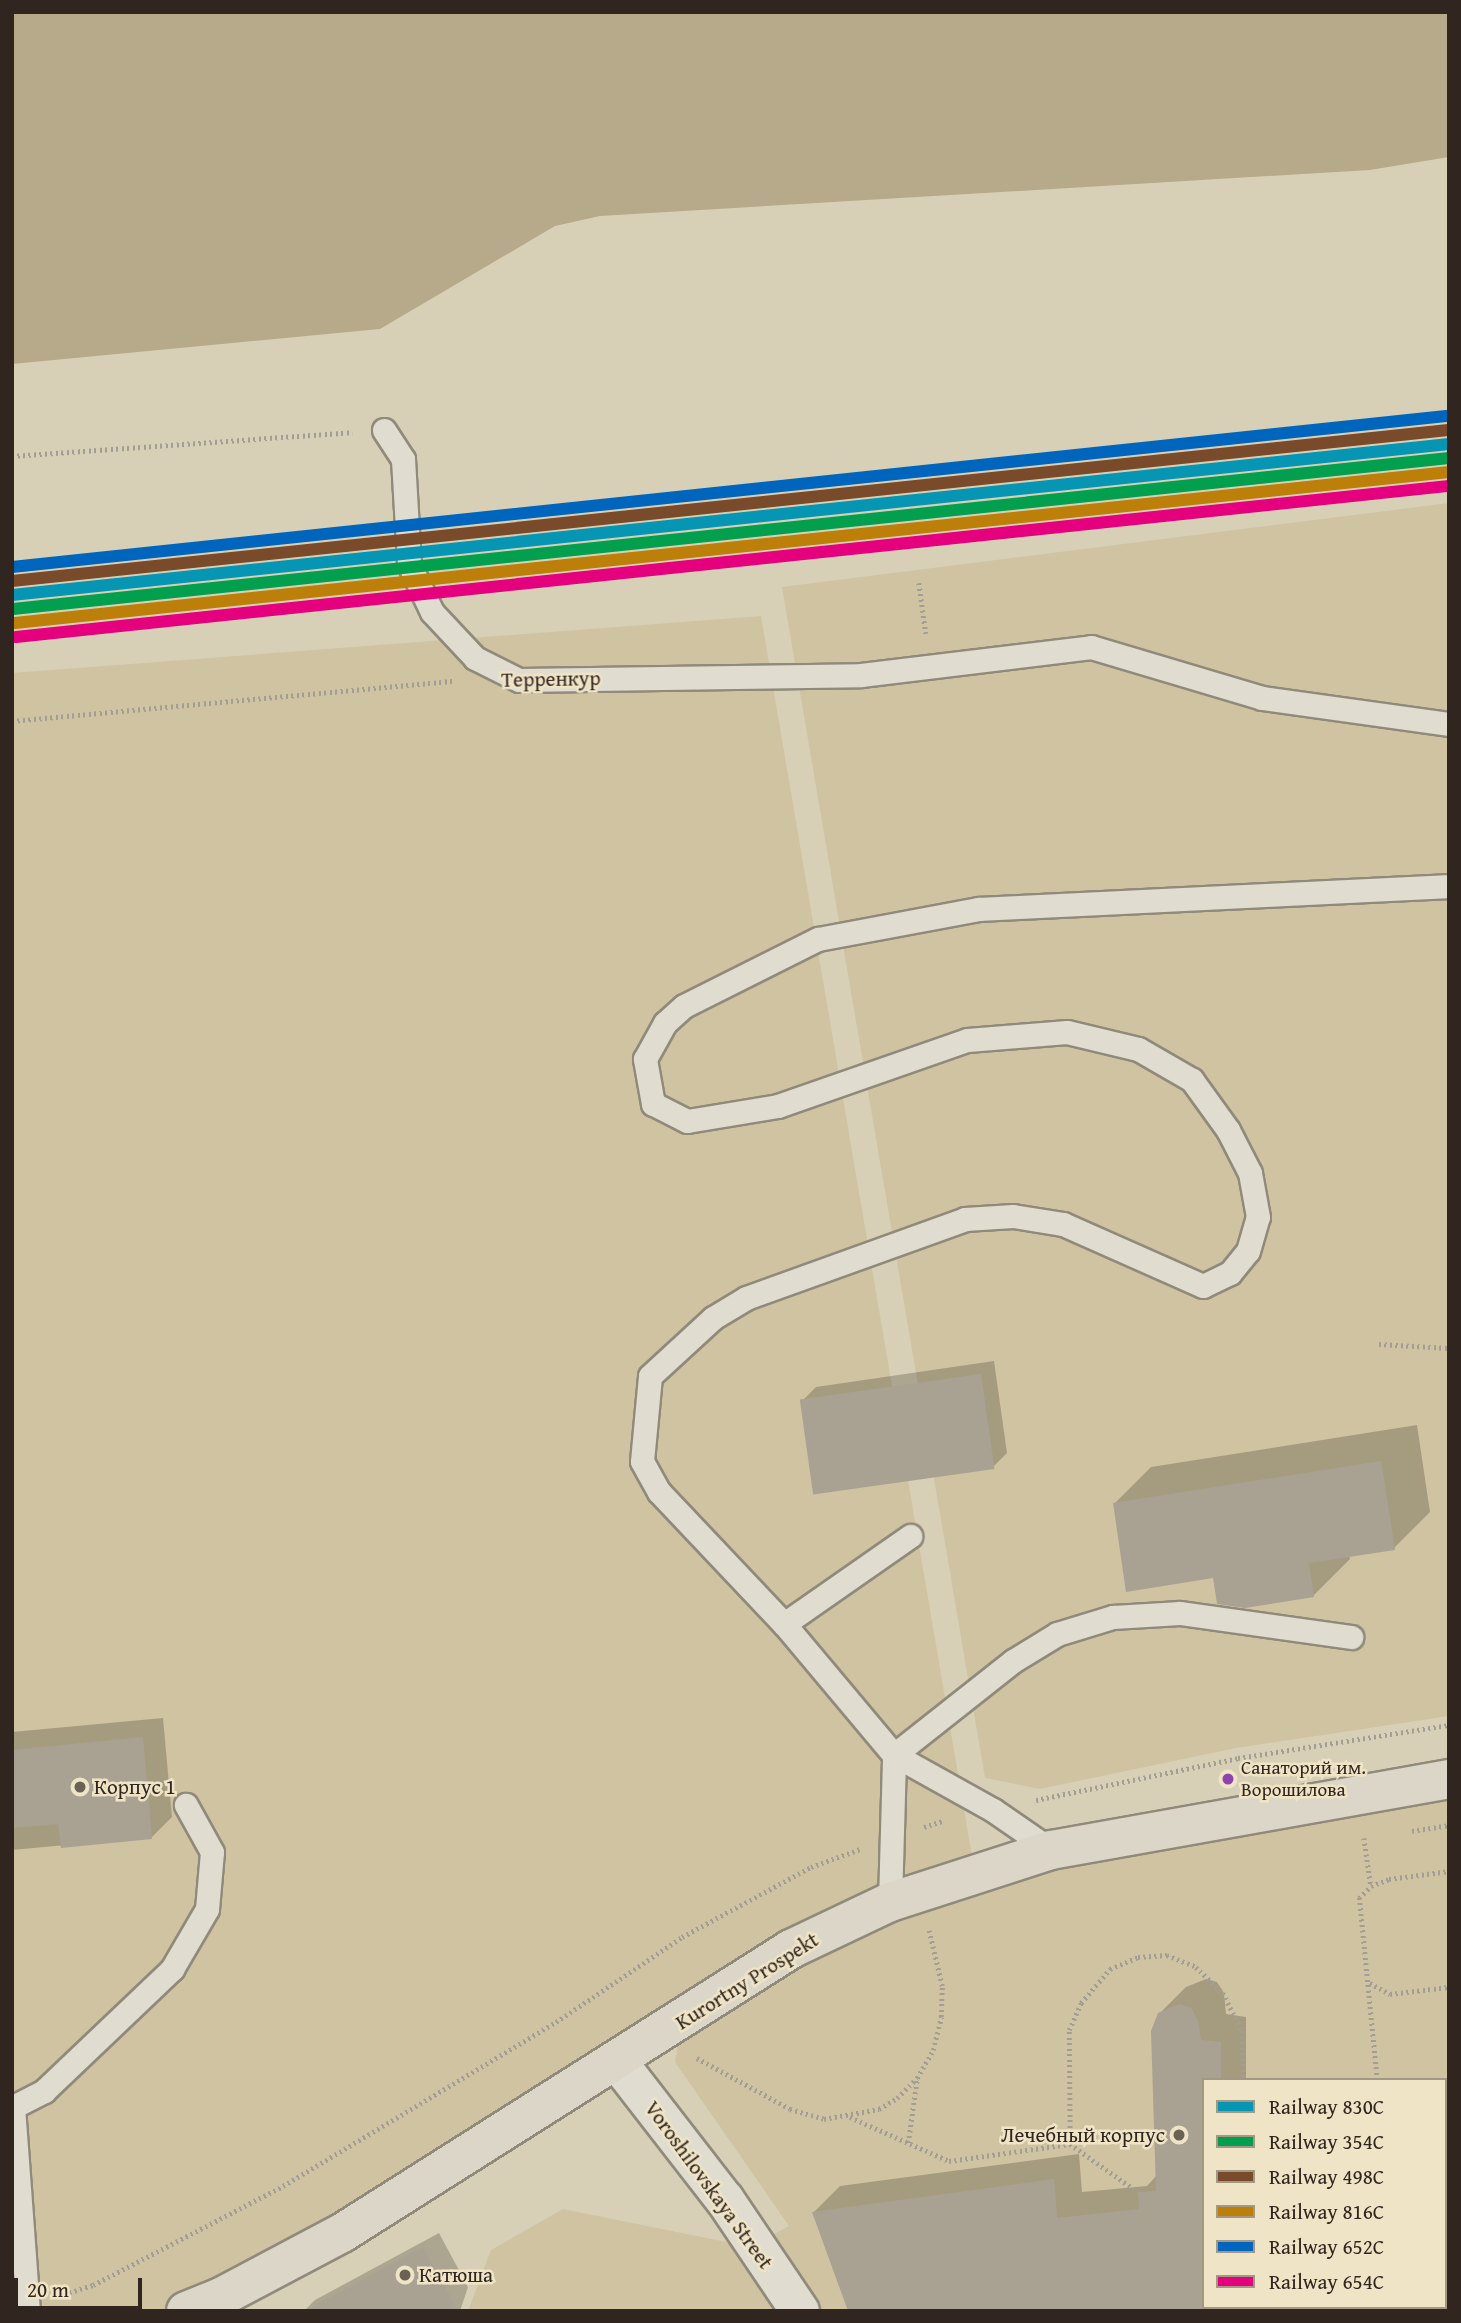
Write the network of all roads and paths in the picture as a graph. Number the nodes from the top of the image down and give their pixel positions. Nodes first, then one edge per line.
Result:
1 (384, 430) joint
2 (12, 456) edge
3 (919, 583) dead end
4 (931, 666) junction
5 (456, 680) dead end
6 (12, 721) edge
7 (1449, 724) edge
8 (1449, 886) edge
9 (1380, 1344) dead end
10 (1449, 1348) edge
11 (910, 1536) dead end
12 (784, 1624) junction
13 (1351, 1637) dead end
14 (1449, 1725) edge
15 (894, 1755) junction
16 (1238, 1758) dead end
17 (1449, 1779) edge
18 (186, 1805) dead end
19 (1449, 1825) edge
20 (1400, 1833) dead end
21 (1376, 1836) dead end
22 (1364, 1838) junction
23 (1350, 1840) dead end
24 (1051, 1850) junction
25 (1449, 1871) edge
26 (1371, 1886) junction
27 (890, 1902) junction
28 (927, 1921) dead end
29 (1369, 1982) junction
30 (1449, 1987) edge
31 (693, 2056) dead end
32 (617, 2061) junction
33 (917, 2078) junction
34 (1244, 2078) edge
35 (1377, 2078) edge
36 (12, 2106) edge
37 (850, 2117) junction
38 (908, 2143) junction
39 (1070, 2144) junction
40 (1138, 2192) dead end
41 (28, 2311) edge
42 (186, 2311) edge
43 (800, 2311) edge

1 - 2 path
1 - 4 lane, Терренкур
3 - 4 path
4 - 7 lane, Терренкур
5 - 6 path
8 - 12 lane
9 - 10 path
11 - 12 lane
12 - 15 lane
13 - 15 lane
14 - 16 path
15 - 24 lane
15 - 27 lane
17 - 24 main road, Kurortny Prospekt
18 - 36 lane
19 - 20 path
21 - 22 path
22 - 23 path
22 - 26 path
24 - 27 main road, Kurortny Prospekt
25 - 26 path
26 - 29 path
27 - 32 main road, Kurortny Prospekt
28 - 33 path
29 - 30 path
29 - 35 path
31 - 37 path
32 - 42 main road, Kurortny Prospekt
32 - 43 street, Voroshilovskaya Street
33 - 37 path
33 - 38 path
34 - 39 path
36 - 41 lane
37 - 38 path
38 - 39 path
39 - 40 path

